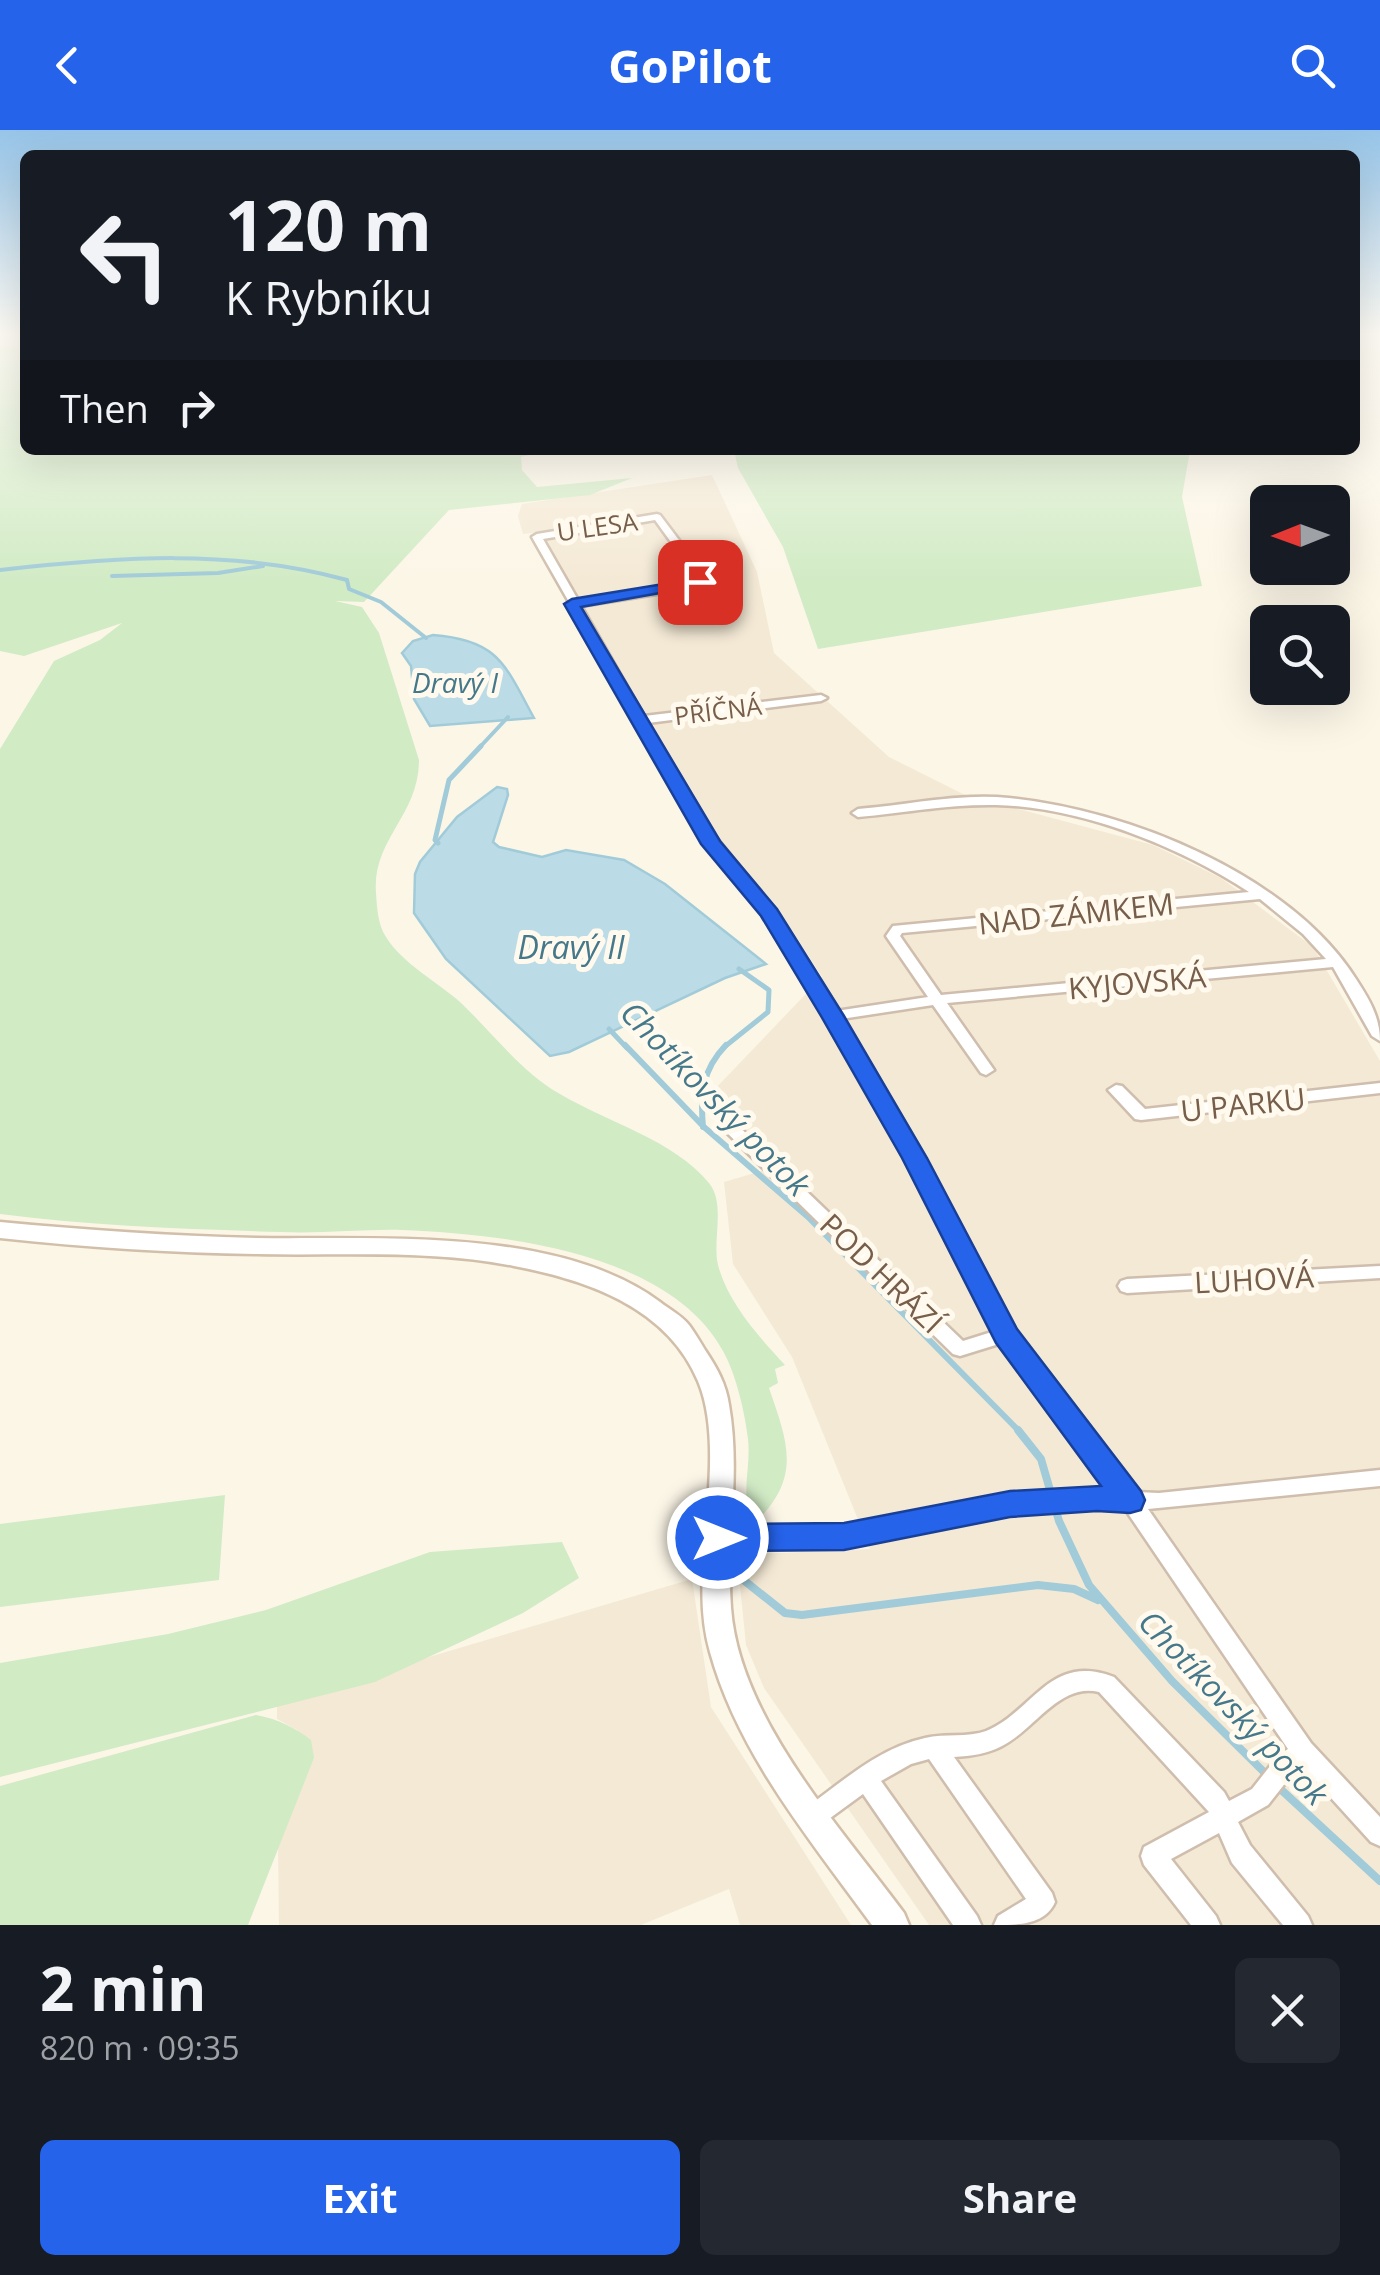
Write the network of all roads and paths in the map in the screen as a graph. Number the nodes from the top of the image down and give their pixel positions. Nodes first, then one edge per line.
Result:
1 (572, 604) junction
2 (821, 698) dead end
3 (640, 720) junction
4 (858, 814) dead end
5 (1260, 895) junction
6 (1338, 962) junction
7 (937, 1000) junction
8 (832, 1016) junction
9 (1380, 1036) edge
10 (986, 1070) dead end
11 (1380, 1088) edge
12 (1116, 1090) dead end
13 (726, 1124) dead end
14 (0, 1230) edge
15 (1380, 1272) edge
16 (1127, 1286) dead end
17 (1006, 1336) junction
18 (1380, 1478) edge
19 (1130, 1500) junction
20 (718, 1538) junction
21 (934, 1746) junction
22 (1294, 1757) junction
23 (868, 1780) junction
24 (1224, 1814) junction
25 (814, 1816) junction
26 (1380, 1834) edge
27 (892, 1925) edge
28 (968, 1925) edge
29 (1007, 1925) edge
30 (1207, 1925) edge
31 (1299, 1925) edge

1 - 1 street, U LESA
1 - 3 street
2 - 3 street, PŘÍČNÁ
3 - 8 street
4 - 5 street
5 - 6 street
5 - 7 street, NAD ZÁMKEM
6 - 7 street, KYJOVSKÁ
6 - 9 street
7 - 8 street, KYJOVSKÁ
7 - 10 street
8 - 17 street
11 - 12 street, U PARKU
13 - 17 street, POD HRÁZÍ
14 - 20 street
15 - 16 street, LUHOVÁ
17 - 19 street
18 - 19 street
19 - 20 street
19 - 22 street
20 - 25 street
21 - 23 street
21 - 24 street
21 - 29 street
22 - 24 street
22 - 26 street
23 - 25 street
23 - 28 street
24 - 30 street
24 - 31 street
25 - 27 street

